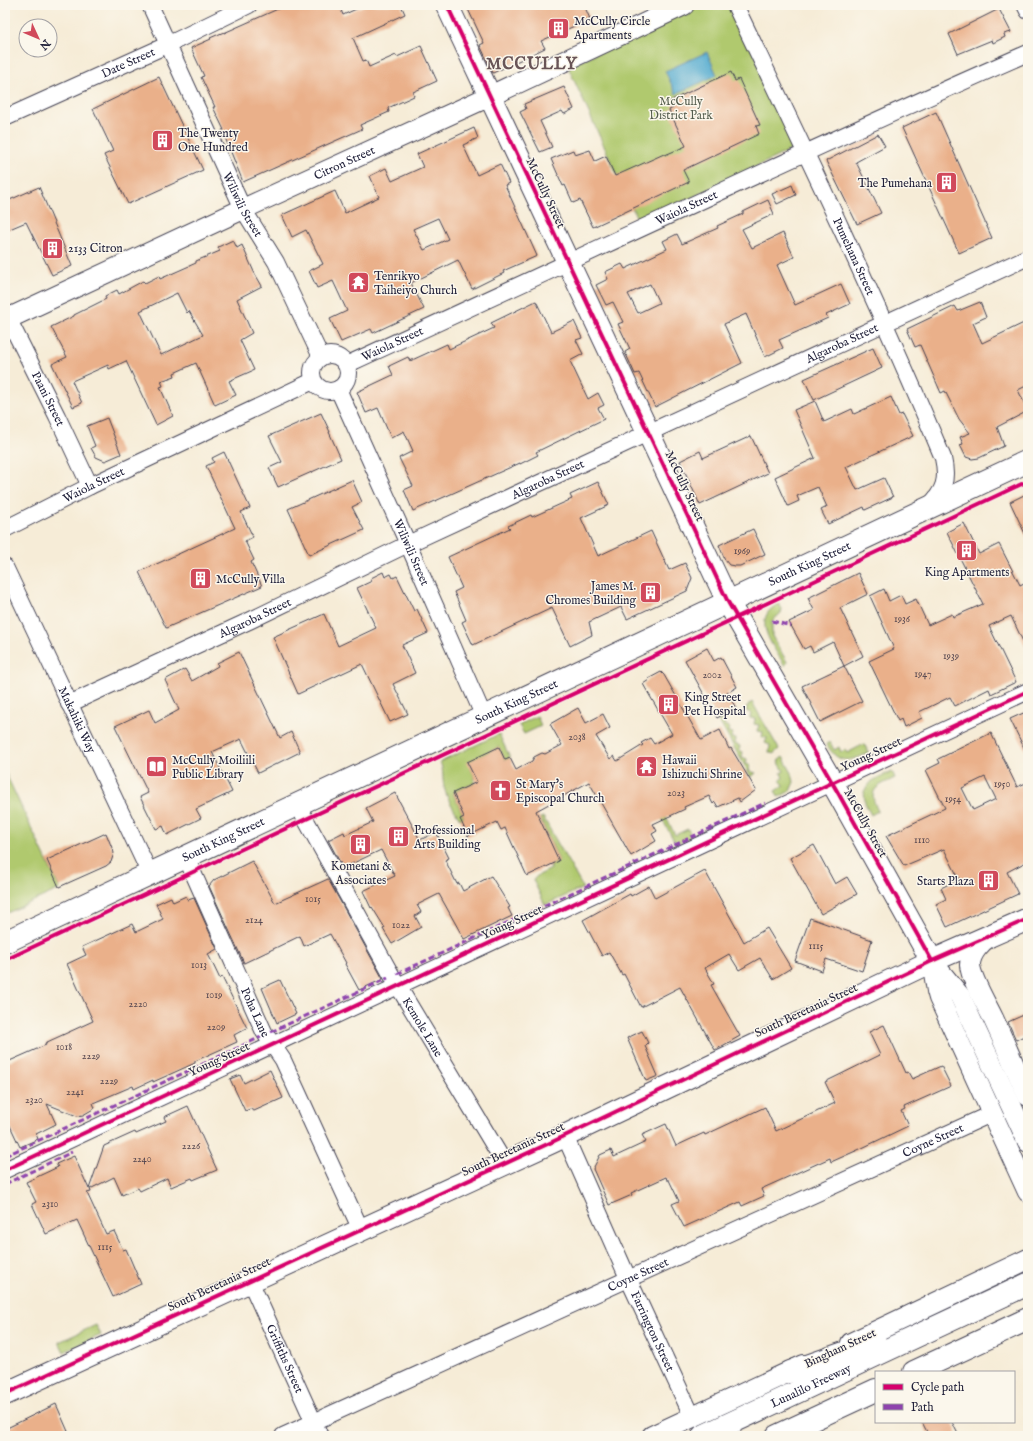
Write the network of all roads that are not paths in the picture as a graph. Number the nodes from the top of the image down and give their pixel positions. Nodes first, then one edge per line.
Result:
1 (150, 5) edge
2 (249, 5) edge
3 (447, 5) edge
4 (684, 5) edge
5 (735, 5) edge
6 (1025, 5) edge
7 (1028, 11) edge
8 (167, 45) junction
9 (1028, 53) edge
10 (490, 96) junction
11 (5, 118) edge
12 (806, 151) junction
13 (243, 209) junction
14 (1028, 257) edge
15 (568, 263) junction
16 (6, 317) edge
17 (884, 323) junction
18 (321, 357) junction
19 (346, 365) junction
20 (313, 381) junction
21 (338, 389) junction
22 (648, 433) junction
23 (1028, 461) edge
24 (90, 486) junction
25 (927, 508) junction
26 (5, 529) edge
27 (408, 544) junction
28 (5, 567) edge
29 (728, 602) junction
30 (1028, 691) edge
31 (69, 704) junction
32 (484, 717) junction
33 (832, 783) junction
34 (297, 804) junction
35 (186, 857) junction
36 (150, 874) junction
37 (1028, 919) edge
38 (994, 934) junction
39 (5, 942) edge
40 (932, 961) junction
41 (399, 986) junction
42 (960, 996) junction
43 (996, 1025) junction
44 (273, 1045) junction
45 (1028, 1095) edge
46 (993, 1113) junction
47 (565, 1136) junction
48 (1028, 1142) edge
49 (505, 1164) junction
50 (5, 1170) edge
51 (1028, 1192) edge
52 (361, 1230) junction
53 (1028, 1259) edge
54 (628, 1278) junction
55 (250, 1281) junction
56 (1028, 1284) edge
57 (991, 1301) junction
58 (1028, 1318) edge
59 (916, 1371) edge
60 (790, 1372) junction
61 (875, 1390) edge
62 (5, 1394) edge
63 (698, 1427) edge
64 (316, 1429) edge
65 (283, 1436) edge
66 (652, 1436) edge
67 (777, 1436) edge

1 - 8 street, Wiliwili Street
2 - 8 street, Date Street
3 - 10 main road, McCully Street
4 - 10 street, Citron Street
5 - 12 street, Pumehana Street
6 - 7 street
8 - 11 street, Date Street
8 - 13 street, Wiliwili Street
9 - 12 street, Waiola Street
10 - 13 street, Citron Street
10 - 15 main road, McCully Street
12 - 15 street, Waiola Street
12 - 17 street, Pumehana Street
13 - 16 street, Citron Street
13 - 18 street, Wiliwili Street
14 - 17 street, Algaroba Street
15 - 19 street, Waiola Street
15 - 22 main road, McCully Street
16 - 24 street, Paani Street
17 - 22 street, Algaroba Street
17 - 25 street, Pumehana Street
18 - 19 street
18 - 20 street
19 - 21 street
20 - 21 street
20 - 24 street, Waiola Street
21 - 27 street, Wiliwili Street
22 - 27 street, Algaroba Street
22 - 29 main road, McCully Street
23 - 25 main road, South King Street
24 - 26 street, Waiola Street
25 - 29 main road, South King Street
27 - 31 street, Algaroba Street
27 - 32 street, Wiliwili Street
28 - 31 street, Makahiki Way
29 - 32 main road, South King Street
29 - 33 main road, McCully Street
30 - 33 street, Young Street
31 - 36 street, Makahiki Way
32 - 34 main road, South King Street
33 - 40 main road, McCully Street
33 - 41 street, Young Street
34 - 35 main road, South King Street
34 - 41 street, Kemole Lane
35 - 36 main road, South King Street
35 - 44 street, Poha Lane
36 - 39 main road, South King Street
37 - 38 main road, South Beretania Street
38 - 40 main road, South Beretania Street
38 - 43 street
40 - 42 street, McCully Street
40 - 46 street, McCully Street
40 - 47 main road, South Beretania Street
41 - 44 street, Young Street
41 - 49 street, Kemole Lane
42 - 43 street
42 - 48 street, McCully Street
43 - 45 street
44 - 50 street, Young Street
44 - 52 street, Poha Lane
46 - 51 street, McCully Street
46 - 54 street, Coyne Street
47 - 49 main road, South Beretania Street
47 - 54 street, Farrington Street
49 - 52 main road, South Beretania Street
52 - 55 main road, South Beretania Street
53 - 60 street, Bingham Street
54 - 63 street, Farrington Street
54 - 64 street, Coyne Street
55 - 62 main road, South Beretania Street
55 - 64 street, Griffiths Street
56 - 57 main road, Lunalilo Freeway
57 - 60 main road
57 - 63 main road, Lunalilo Freeway
58 - 59 main road
60 - 63 street, Bingham Street
61 - 67 main road
63 - 66 street, Bingham Street
64 - 65 street, Coyne Street

